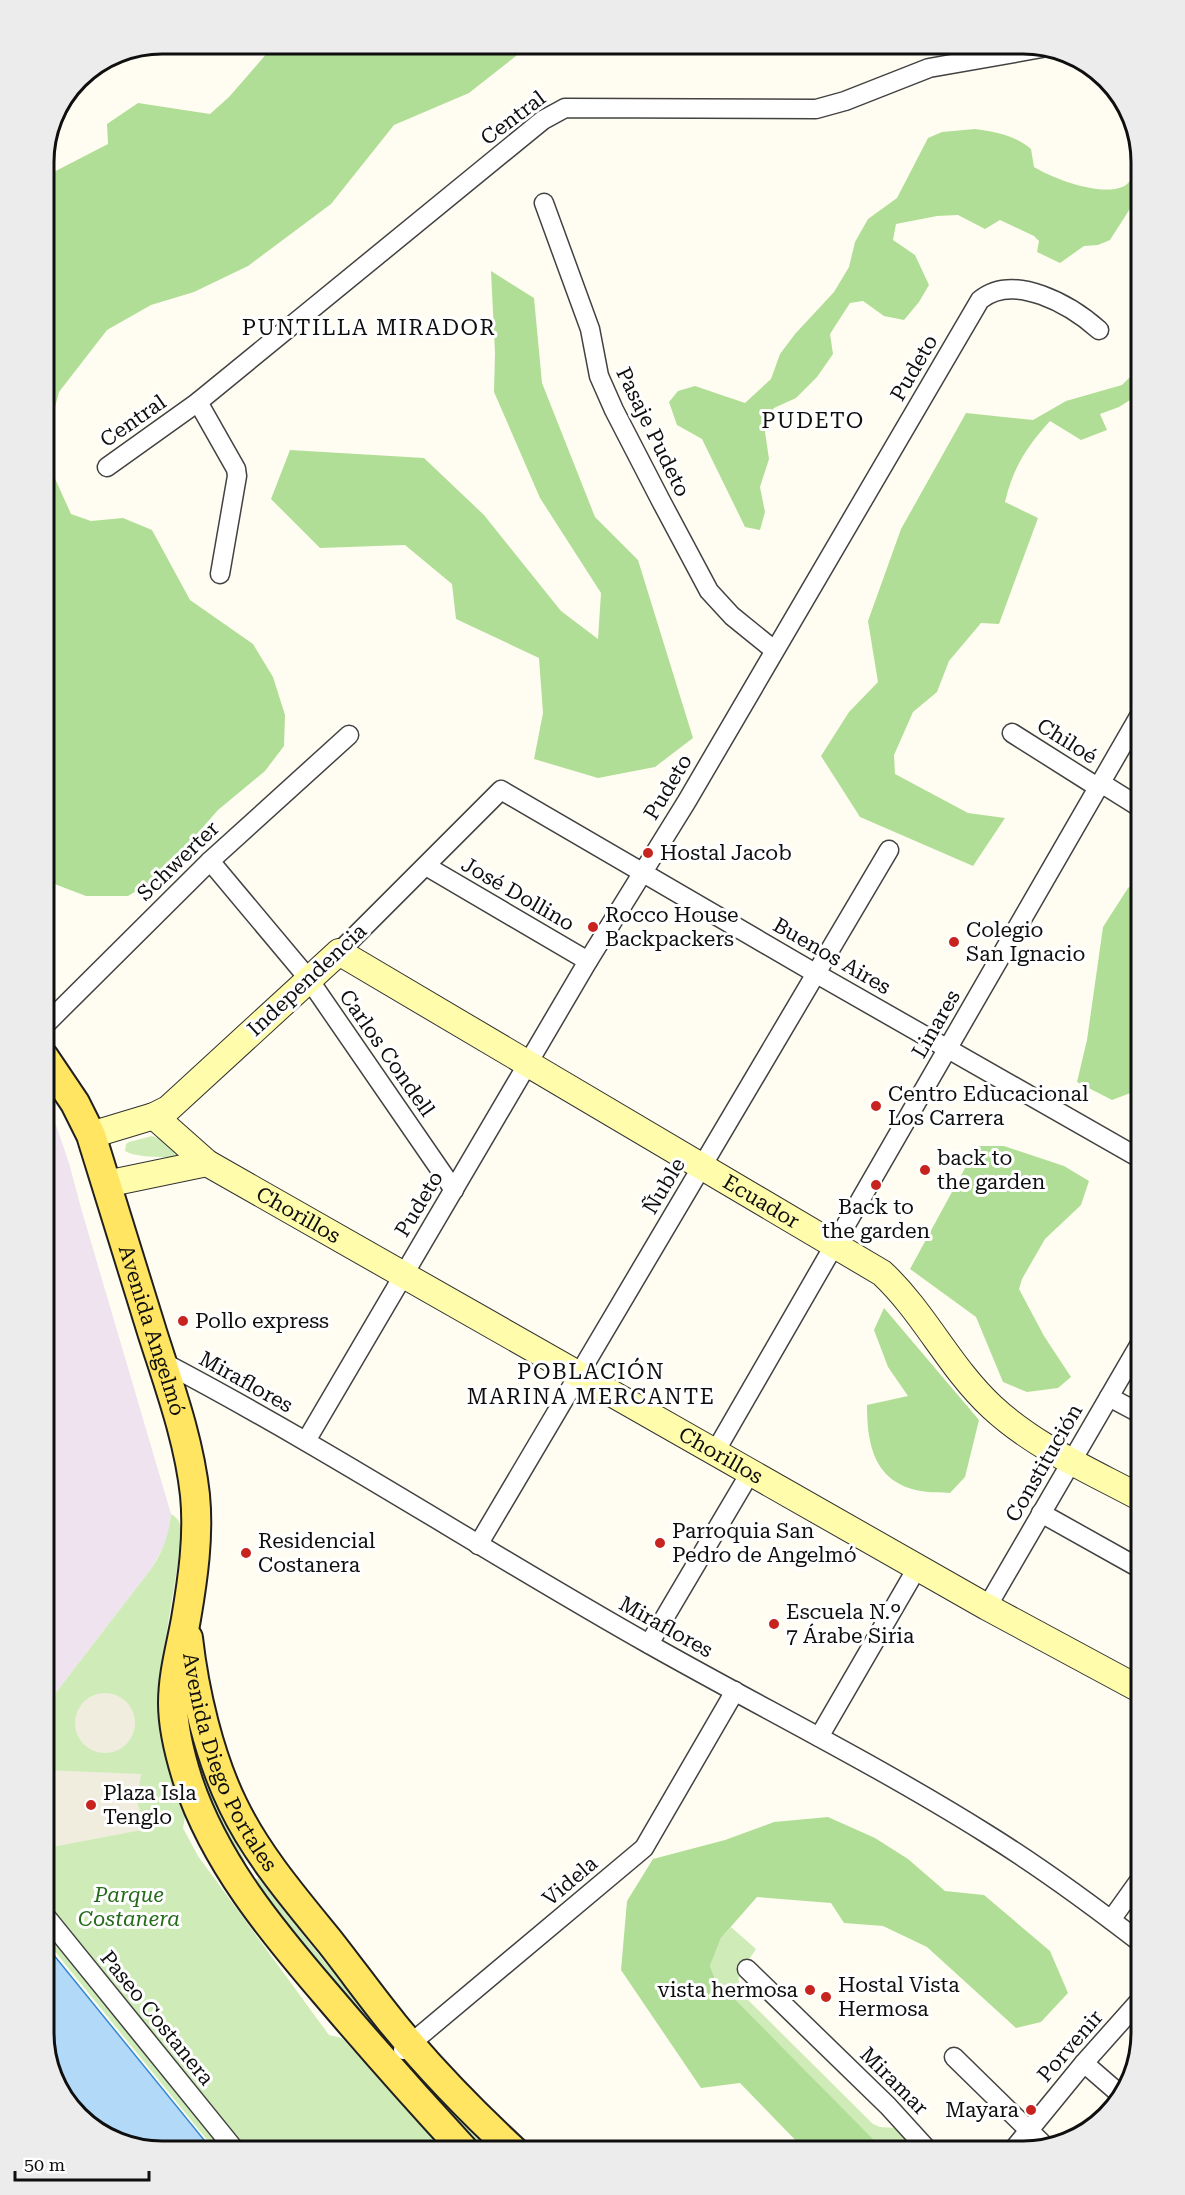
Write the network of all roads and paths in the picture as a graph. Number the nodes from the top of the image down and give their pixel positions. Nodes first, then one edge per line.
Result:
1 (1008, 54) edge
2 (544, 203) dead end
3 (1099, 330) dead end
4 (198, 402) junction
5 (107, 467) dead end
6 (220, 574) dead end
7 (774, 650) junction
8 (1131, 732) edge
9 (1012, 733) dead end
10 (349, 735) dead end
11 (1100, 785) junction
12 (501, 790) joint
13 (1131, 802) edge
14 (889, 850) dead end
15 (210, 861) junction
16 (426, 866) junction
17 (644, 872) junction
18 (339, 952) junction
19 (588, 961) junction
20 (815, 973) junction
21 (308, 978) junction
22 (54, 1016) edge
23 (948, 1049) junction
24 (528, 1064) junction
25 (54, 1072) edge
26 (154, 1116) junction
27 (91, 1135) junction
28 (1131, 1152) edge
29 (207, 1162) junction
30 (701, 1167) junction
31 (106, 1184) junction
32 (454, 1190) junction
33 (834, 1246) junction
34 (404, 1275) junction
35 (1131, 1360) edge
36 (161, 1361) junction
37 (579, 1375) junction
38 (1109, 1397) junction
39 (1131, 1408) edge
40 (306, 1441) junction
41 (715, 1452) junction
42 (1071, 1461) junction
43 (750, 1473) junction
44 (1131, 1492) edge
45 (1041, 1513) junction
46 (478, 1545) junction
47 (1131, 1563) edge
48 (917, 1568) junction
49 (987, 1608) junction
50 (186, 1621) junction
51 (649, 1644) junction
52 (1131, 1684) edge
53 (735, 1691) junction
54 (819, 1737) junction
55 (267, 1860) junction
56 (239, 1883) junction
57 (1131, 1893) edge
58 (1111, 1920) junction
59 (54, 1926) edge
60 (1131, 1935) edge
61 (747, 1969) dead end
62 (1131, 2011) edge
63 (411, 2044) junction
64 (954, 2057) dead end
65 (1084, 2063) junction
66 (386, 2065) junction
67 (1115, 2090) edge
68 (1030, 2129) junction
69 (1039, 2140) edge
70 (228, 2141) edge
71 (456, 2141) edge
72 (504, 2141) edge
73 (920, 2141) edge
74 (1020, 2141) edge

1 - 4 street, Central
2 - 7 street, Pasaje Pudeto
3 - 7 street, Pudeto
4 - 5 street, Central
4 - 6 street
7 - 17 street, Pudeto
8 - 11 street, Linares
9 - 11 street, Chiloé
10 - 15 street, Schwerter
11 - 13 street, Chiloé
11 - 23 street, Linares
12 - 16 street, Independencia
12 - 17 street, Buenos Aires
14 - 20 street, Ñuble
15 - 21 street, Carlos Condell
15 - 22 street, Schwerter
16 - 18 street, Independencia
16 - 19 street, José Dollino
17 - 19 street, Pudeto
17 - 20 street, Buenos Aires
18 - 21 street, Independencia
18 - 24 street, Ecuador
19 - 24 street, Pudeto
20 - 23 street, Buenos Aires
20 - 30 street, Ñuble
21 - 26 street, Independencia
21 - 32 street, Carlos Condell
23 - 28 street, Buenos Aires
23 - 33 street, Linares
24 - 30 street, Ecuador
24 - 32 street, Pudeto
25 - 27 main road, Avenida Angelmó
26 - 27 street, Independencia
26 - 29 street, Chorillos
27 - 31 main road, Avenida Angelmó
29 - 31 street
29 - 34 street, Chorillos
30 - 33 street, Ecuador
30 - 37 street, Ñuble
31 - 36 main road, Avenida Angelmó
32 - 34 street, Pudeto
33 - 41 street, Linares
33 - 42 street, Ecuador
34 - 37 street, Chorillos
34 - 40 street, Pudeto
35 - 38 street, Constitución
36 - 40 street, Miraflores
36 - 50 main road, Avenida Angelmó
37 - 41 street, Chorillos
37 - 46 street, Ñuble
38 - 39 street
38 - 42 street, Constitución
40 - 46 street, Miraflores
41 - 43 street, Chorillos
42 - 44 street, Ecuador
42 - 45 street, Constitución
43 - 48 street, Chorillos
43 - 51 street
45 - 47 street
45 - 49 street, Constitución
46 - 51 street, Miraflores
48 - 49 street, Chorillos
48 - 54 street
49 - 52 street, Chorillos
50 - 55 main road, Avenida Diego Portales
50 - 56 main road, Avenida Diego Portales
51 - 53 street, Miraflores
53 - 54 street, Miraflores
53 - 63 street, Videla
54 - 58 street, Miraflores
55 - 56 main road
55 - 63 main road, Avenida Diego Portales
56 - 66 main road, Avenida Diego Portales
57 - 58 street
58 - 60 street, Miraflores
59 - 70 street, Paseo Costanera
61 - 73 street, Miramar
62 - 65 street, Porvenir
63 - 66 street, Videla
63 - 72 main road, Avenida Diego Portales
64 - 68 street
65 - 67 street
65 - 68 street, Porvenir
66 - 71 main road, Avenida Diego Portales
68 - 69 street
68 - 74 street, Porvenir

